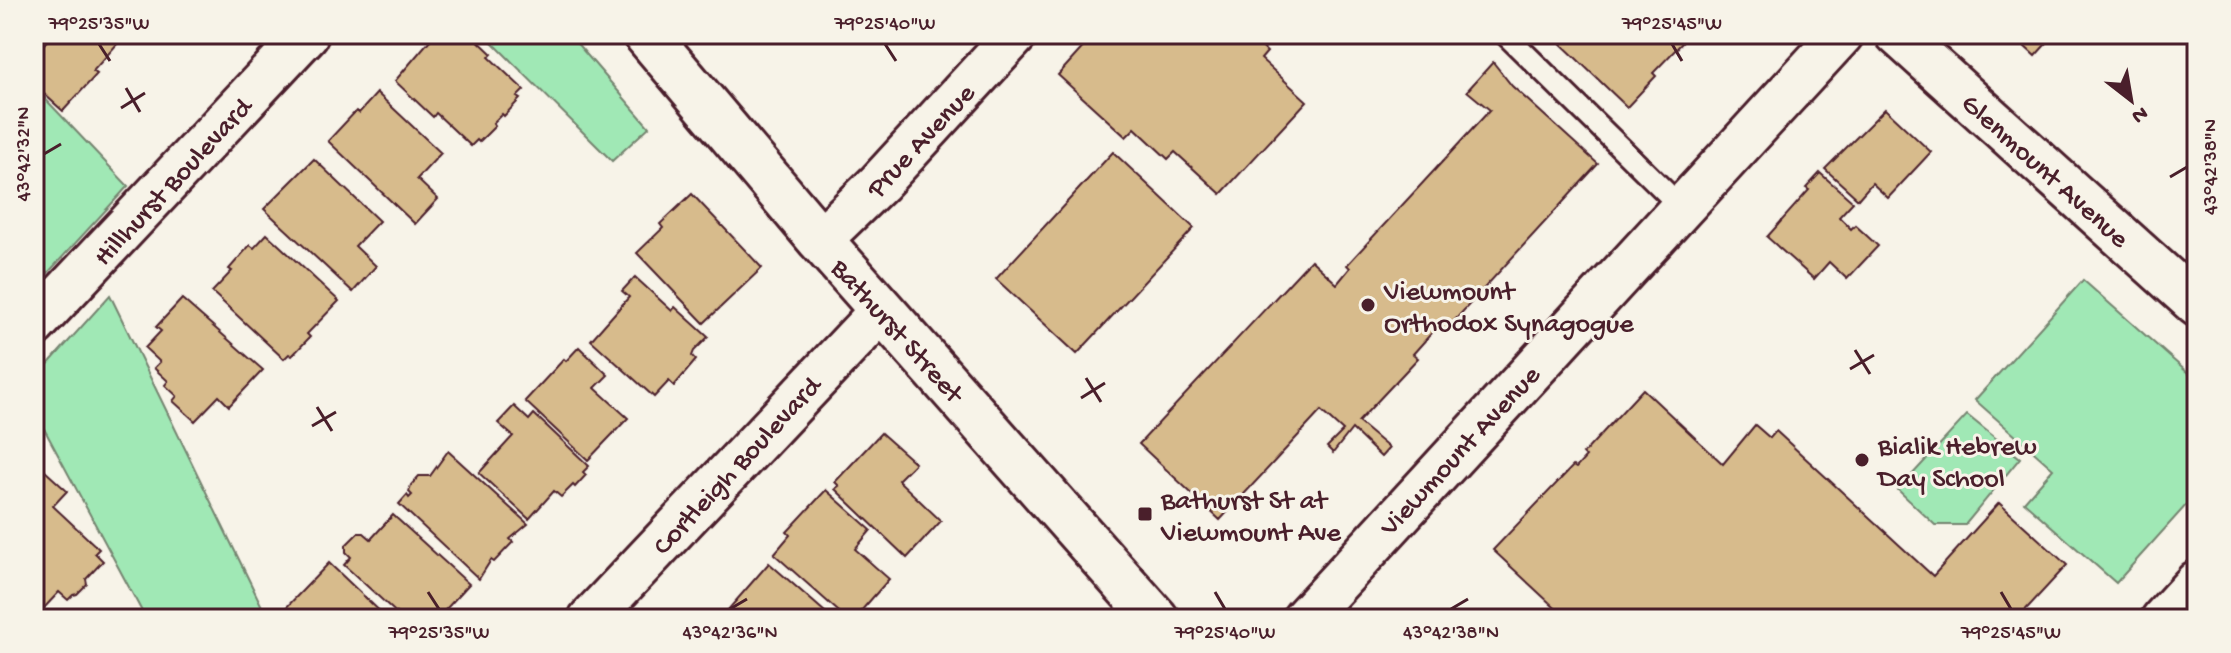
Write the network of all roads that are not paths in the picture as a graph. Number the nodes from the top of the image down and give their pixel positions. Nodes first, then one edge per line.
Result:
1 (307, 34) edge
2 (646, 34) edge
3 (1016, 34) edge
4 (1505, 34) edge
5 (1842, 34) edge
6 (1897, 34) edge
7 (1681, 207) junction
8 (820, 240) junction
9 (2197, 305) edge
10 (882, 310) junction
11 (34, 325) edge
12 (2197, 582) edge
13 (590, 619) edge
14 (1156, 619) edge
15 (1304, 619) edge
16 (2163, 619) edge

1 - 11 street, Hillhurst Boulevard
2 - 8 main road, Bathurst Street
3 - 8 street, Prue Avenue
4 - 7 lane
5 - 7 street, Viewmount Avenue
6 - 9 street, Glenmount Avenue
7 - 15 street, Viewmount Avenue
8 - 10 main road, Bathurst Street
10 - 13 street, Cortleigh Boulevard
10 - 14 main road, Bathurst Street
12 - 16 street

